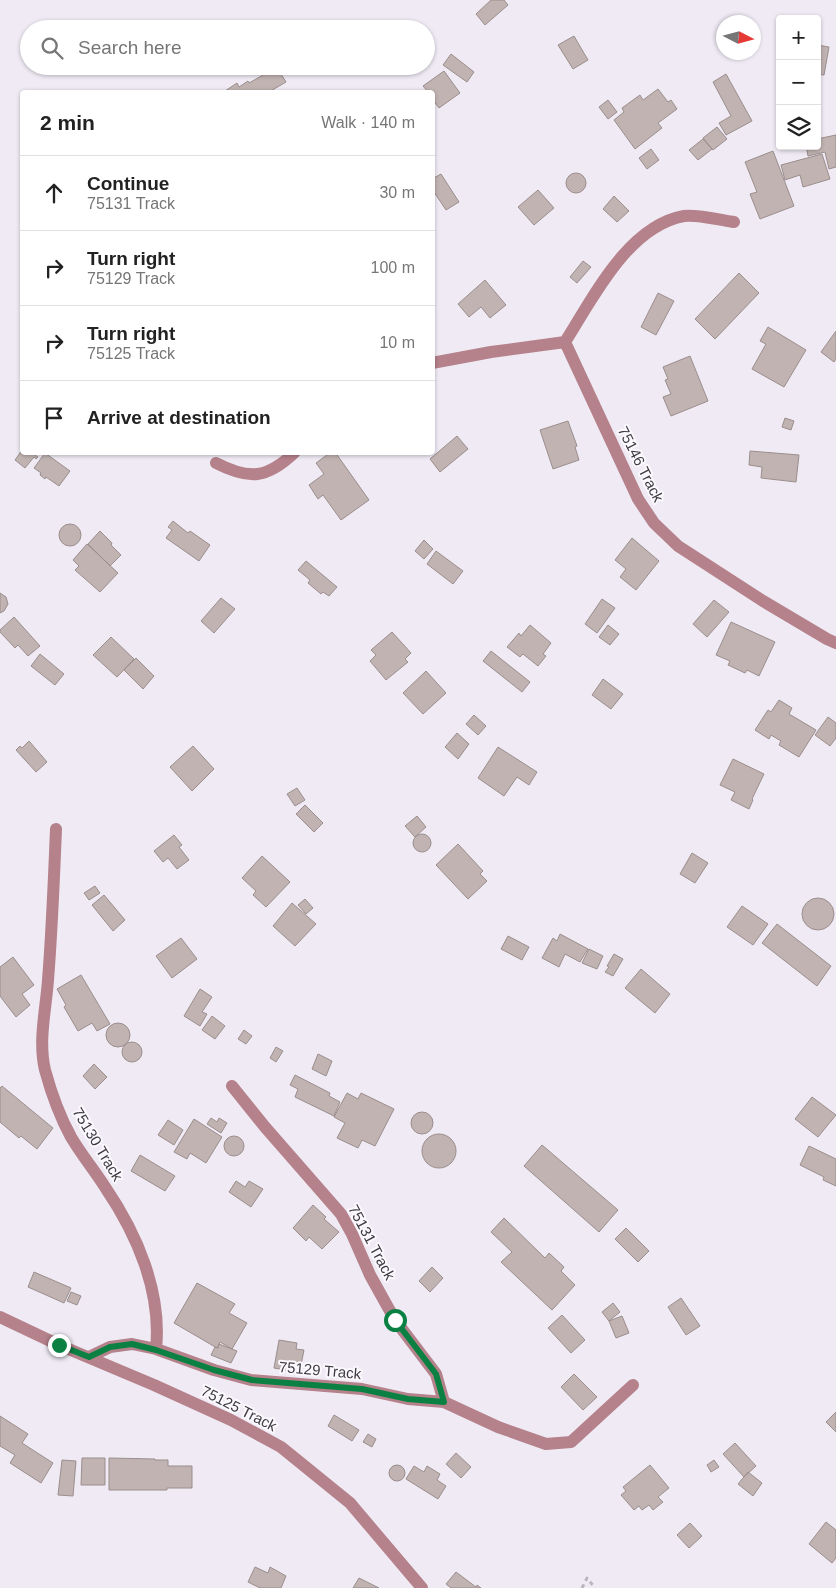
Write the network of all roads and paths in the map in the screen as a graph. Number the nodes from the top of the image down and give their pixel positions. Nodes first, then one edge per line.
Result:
1 (734, 222) dead end
2 (565, 342) junction
3 (435, 362) edge
4 (292, 455) edge
5 (216, 463) dead end
6 (836, 643) edge
7 (56, 829) dead end
8 (232, 1086) dead end
9 (0, 1317) edge
10 (156, 1350) junction
11 (89, 1357) junction
12 (633, 1385) dead end
13 (444, 1402) junction
14 (422, 1588) edge
15 (582, 1588) edge
16 (595, 1588) edge

1 - 2 street
2 - 3 street
2 - 6 street, 75146 Track
4 - 5 street
7 - 10 street, 75130 Track
8 - 13 street, 75131 Track
9 - 11 street, 75125 Track
10 - 11 street, 75129 Track
10 - 13 street, 75129 Track
11 - 14 street, 75125 Track
12 - 13 street, 75129 Track
15 - 16 path

